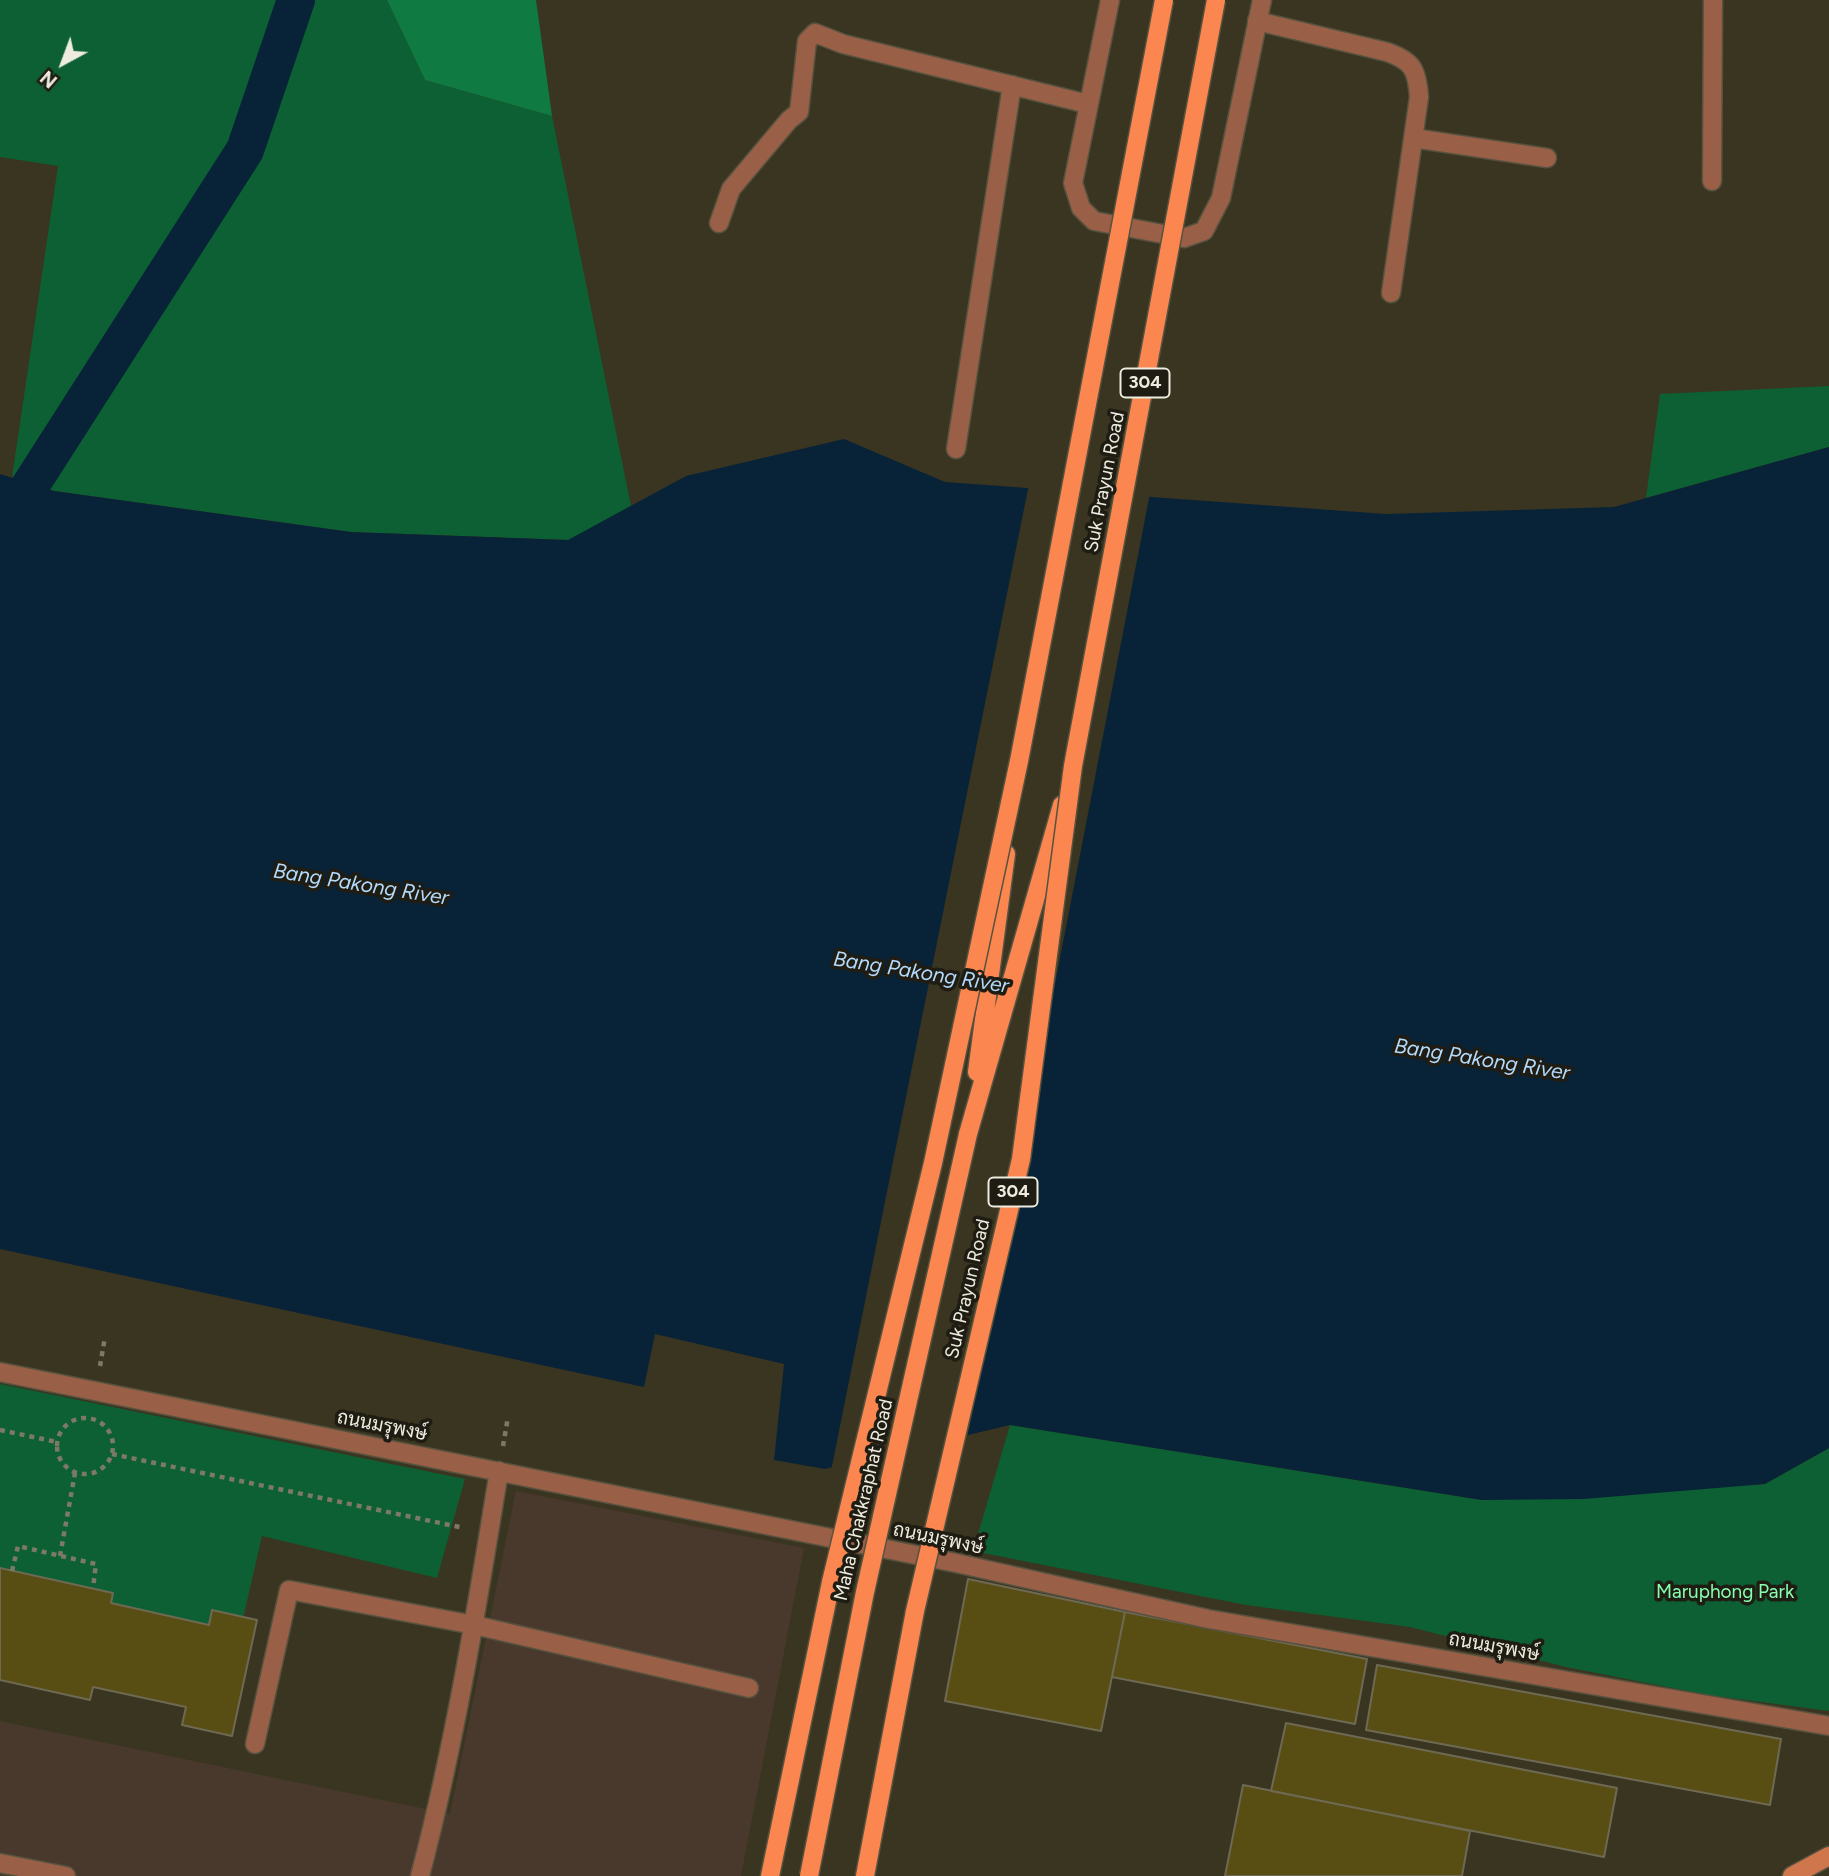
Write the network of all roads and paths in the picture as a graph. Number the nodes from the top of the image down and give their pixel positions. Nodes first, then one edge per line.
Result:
1 (1110, 0) edge
2 (1164, 0) edge
3 (1216, 0) edge
4 (1262, 0) edge
5 (1713, 0) edge
6 (1257, 21) junction
7 (1012, 85) junction
8 (1088, 104) junction
9 (1413, 138) junction
10 (1547, 158) dead end
11 (1712, 181) dead end
12 (719, 223) dead end
13 (1391, 293) dead end
14 (956, 449) dead end
15 (1019, 761) junction
16 (1073, 766) junction
17 (968, 1135) junction
18 (0, 1372) edge
19 (0, 1430) edge
20 (57, 1442) junction
21 (112, 1454) junction
22 (499, 1471) junction
23 (75, 1473) junction
24 (489, 1534) junction
25 (60, 1556) junction
26 (12, 1570) dead end
27 (831, 1581) joint
28 (93, 1588) dead end
29 (474, 1625) junction
30 (749, 1688) dead end
31 (1829, 1726) edge
32 (255, 1744) dead end
33 (1829, 1856) edge
34 (0, 1863) edge
35 (66, 1876) edge
36 (420, 1876) edge
37 (771, 1876) edge
38 (809, 1876) edge
39 (865, 1876) edge
40 (1792, 1876) edge

1 - 8 street
2 - 15 main road, Suk Prayun Road / 304, bridge
3 - 16 main road, Suk Prayun Road / 304, bridge
4 - 6 street
5 - 11 street
6 - 8 street
6 - 9 street
7 - 8 street
7 - 12 street
7 - 14 street
9 - 10 street
9 - 13 street
15 - 17 main road, Suk Prayun Road / 304, bridge
15 - 27 main road, Suk Prayun Road / 304, bridge
16 - 17 main road, Suk Prayun Road / 304, bridge
16 - 39 main road, Suk Prayun Road / 304, bridge
17 - 38 main road, Maha Chakkraphat Road, bridge
18 - 22 street, ถนนมรุพงษ์
19 - 20 path
20 - 21 path
20 - 23 path
21 - 23 path
21 - 24 path
22 - 24 street
22 - 31 street, ถนนมรุพงษ์
23 - 25 path
24 - 29 street
25 - 26 path
25 - 28 path
27 - 37 main road, Maha Chakkraphat Road
29 - 30 street
29 - 32 street
29 - 36 street
33 - 40 main road
34 - 35 street

